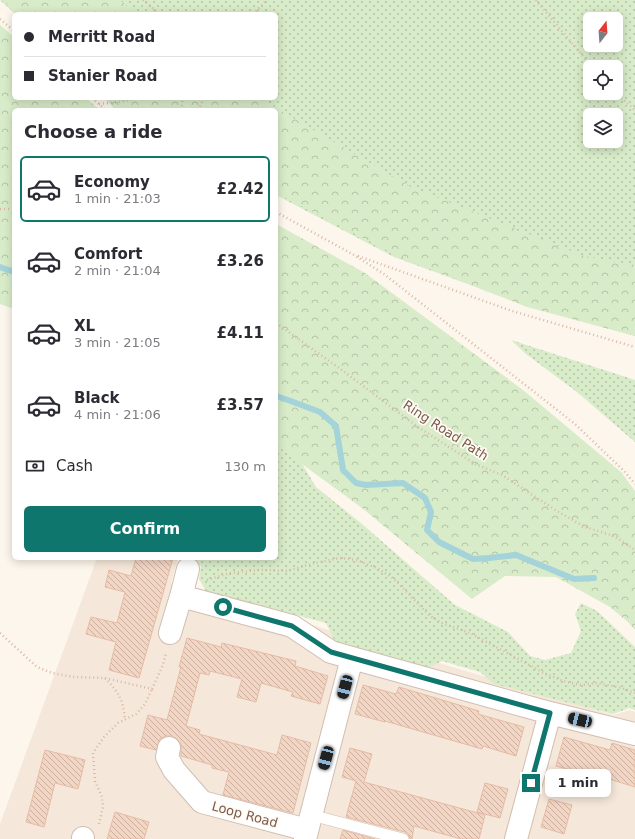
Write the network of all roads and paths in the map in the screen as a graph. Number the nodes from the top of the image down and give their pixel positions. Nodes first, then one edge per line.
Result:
1 (143, 0) edge
2 (266, 0) edge
3 (536, 0) edge
4 (158, 12) edge
5 (255, 12) edge
6 (0, 19) edge
7 (12, 29) edge
8 (586, 60) edge
9 (94, 100) edge
10 (128, 100) edge
11 (623, 100) edge
12 (99, 104) junction
13 (104, 108) edge
14 (635, 110) edge
15 (12, 209) edge
16 (0, 210) edge
17 (278, 213) edge
18 (354, 255) junction
19 (278, 324) edge
20 (635, 347) edge
21 (635, 484) edge
22 (635, 550) edge
23 (188, 569) dead end
24 (182, 594) junction
25 (0, 633) edge
26 (170, 633) joint
27 (352, 658) junction
28 (105, 678) junction
29 (152, 690) junction
30 (635, 694) edge
31 (550, 713) junction
32 (125, 720) junction
33 (635, 734) edge
34 (169, 748) dead end
35 (308, 828) edge
36 (88, 834) edge
37 (403, 839) edge
38 (516, 839) edge

1 - 4 path
2 - 5 path
3 - 8 path
6 - 7 path
9 - 12 path
10 - 12 path
11 - 14 path
12 - 13 path
15 - 16 path
17 - 18 path
18 - 20 path
18 - 21 path
19 - 22 path, Ring Road Path
23 - 24 street
24 - 26 street
24 - 27 street
24 - 30 path
25 - 28 path
26 - 29 path
27 - 31 street
27 - 35 street
28 - 29 path
28 - 32 path
29 - 32 path
31 - 33 street
31 - 38 street
32 - 36 path
34 - 35 street, Loop Road
35 - 37 lane

